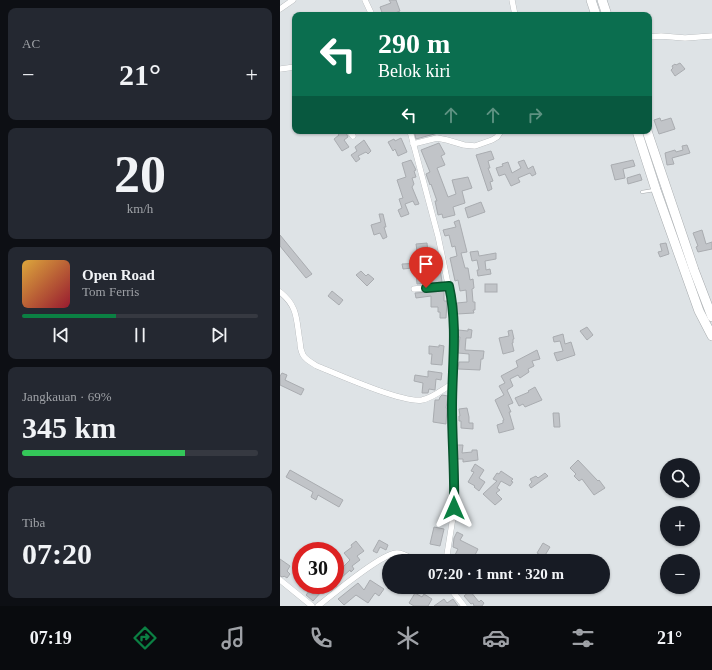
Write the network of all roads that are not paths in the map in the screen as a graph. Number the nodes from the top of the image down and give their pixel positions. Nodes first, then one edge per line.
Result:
1 (293, 0) edge
2 (365, 0) edge
3 (512, 0) edge
4 (591, 0) edge
5 (602, 0) edge
6 (280, 9) edge
7 (371, 12) edge
8 (514, 12) edge
9 (595, 12) edge
10 (606, 12) edge
11 (712, 36) edge
12 (652, 37) edge
13 (292, 67) edge
14 (280, 69) edge
15 (411, 134) edge
16 (499, 134) edge
17 (637, 134) edge
18 (648, 134) edge
19 (413, 144) junction
20 (666, 189) junction
21 (656, 190) junction
22 (642, 192) dead end
23 (449, 286) junction
24 (414, 290) dead end
25 (280, 292) edge
26 (712, 317) edge
27 (712, 336) edge
28 (452, 384) junction
29 (392, 554) edge
30 (402, 554) edge
31 (447, 554) edge
32 (382, 560) edge
33 (280, 580) edge
34 (454, 594) edge
35 (312, 606) edge
36 (318, 606) edge
37 (464, 606) edge

1 - 6 street
2 - 7 street
3 - 8 street
4 - 9 highway
5 - 10 highway
11 - 12 street
13 - 14 street
15 - 19 street
16 - 19 street
17 - 21 highway
18 - 20 highway
19 - 23 street
20 - 21 lane
20 - 26 highway
21 - 22 lane
21 - 27 highway
23 - 24 street
23 - 28 street
25 - 28 street
28 - 31 street
29 - 30 street
32 - 36 street
33 - 35 street
34 - 37 street

